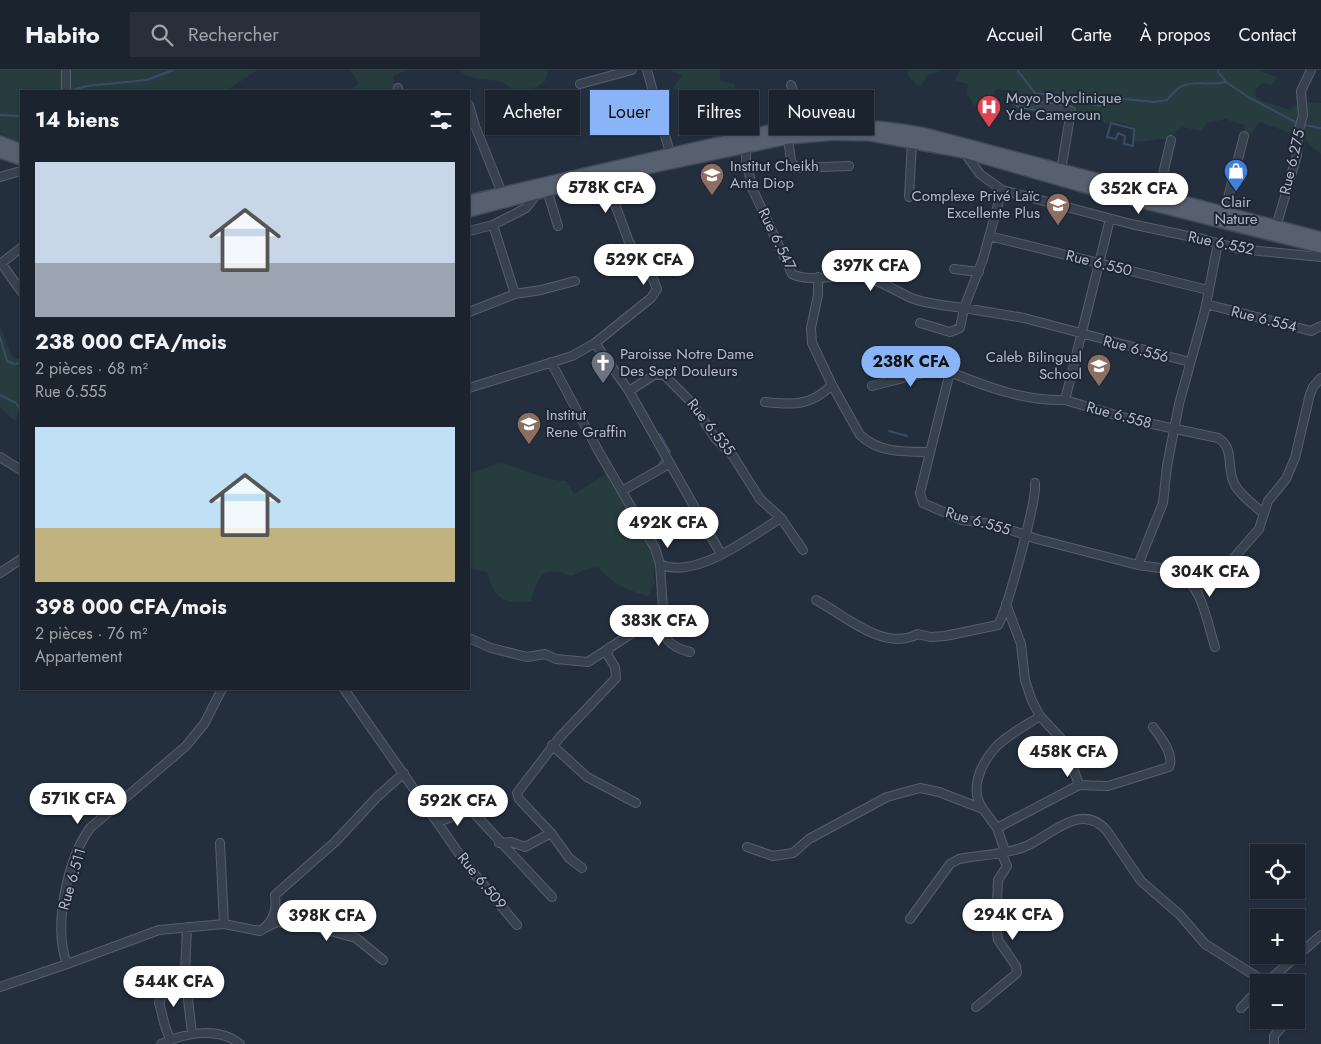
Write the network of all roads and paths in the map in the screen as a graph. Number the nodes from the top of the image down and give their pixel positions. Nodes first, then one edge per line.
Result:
1 (632, 70) edge
2 (647, 70) edge
3 (1311, 70) edge
4 (66, 71) edge
5 (580, 84) dead end
6 (791, 84) dead end
7 (66, 90) edge
8 (793, 90) edge
9 (1020, 103) dead end
10 (470, 108) edge
11 (874, 128) edge
12 (769, 131) edge
13 (1244, 136) dead end
14 (788, 138) junction
15 (1171, 140) dead end
16 (912, 141) junction
17 (0, 142) edge
18 (746, 147) junction
19 (20, 150) edge
20 (0, 152) edge
21 (964, 152) junction
22 (670, 153) junction
23 (20, 159) edge
24 (849, 166) dead end
25 (1062, 170) junction
26 (20, 171) edge
27 (0, 177) edge
28 (605, 177) junction
29 (540, 189) junction
30 (1002, 190) junction
31 (502, 193) junction
32 (1158, 195) junction
33 (909, 197) dead end
34 (470, 201) edge
35 (470, 211) edge
36 (1224, 213) junction
37 (1110, 219) junction
38 (493, 225) junction
39 (558, 226) dead end
40 (1276, 227) junction
41 (470, 231) edge
42 (989, 236) junction
43 (1321, 238) edge
44 (1218, 244) junction
45 (1321, 247) edge
46 (20, 249) edge
47 (1321, 257) edge
48 (1100, 263) junction
49 (0, 264) edge
50 (954, 268) dead end
51 (979, 272) junction
52 (818, 277) junction
53 (575, 280) dead end
54 (20, 290) edge
55 (1208, 290) junction
56 (515, 294) junction
57 (1206, 304) junction
58 (964, 308) junction
59 (470, 312) edge
60 (920, 323) dead end
61 (1321, 326) edge
62 (1082, 335) junction
63 (595, 343) junction
64 (552, 362) junction
65 (1190, 362) junction
66 (950, 372) junction
67 (1321, 378) edge
68 (832, 386) junction
69 (872, 386) dead end
70 (470, 388) edge
71 (629, 391) junction
72 (1065, 400) junction
73 (765, 402) dead end
74 (1174, 429) junction
75 (930, 452) junction
76 (0, 457) edge
77 (669, 464) junction
78 (20, 469) edge
79 (1035, 483) dead end
80 (622, 491) junction
81 (1263, 513) junction
82 (781, 518) junction
83 (1026, 536) junction
84 (803, 550) dead end
85 (721, 554) junction
86 (20, 560) edge
87 (660, 564) junction
88 (1138, 565) junction
89 (0, 573) edge
90 (1196, 589) junction
91 (816, 600) dead end
92 (1006, 604) junction
93 (659, 614) junction
94 (470, 638) edge
95 (1215, 646) dead end
96 (610, 647) junction
97 (690, 652) dead end
98 (221, 690) edge
99 (345, 690) edge
100 (1040, 716) junction
101 (1153, 727) dead end
102 (552, 745) junction
103 (404, 773) junction
104 (1079, 785) junction
105 (493, 798) dead end
106 (636, 803) dead end
107 (983, 809) junction
108 (471, 810) junction
109 (438, 822) junction
110 (997, 828) junction
111 (552, 833) junction
112 (220, 843) dead end
113 (499, 843) junction
114 (747, 847) dead end
115 (1003, 852) junction
116 (582, 868) dead end
117 (552, 897) dead end
118 (910, 919) dead end
119 (224, 924) junction
120 (517, 925) dead end
121 (187, 927) junction
122 (265, 928) junction
123 (1321, 935) edge
124 (384, 960) dead end
125 (67, 964) junction
126 (1253, 974) edge
127 (1275, 974) edge
128 (162, 985) dead end
129 (0, 987) edge
130 (1250, 998) edge
131 (976, 1007) dead end
132 (1241, 1008) dead end
133 (1280, 1029) edge
134 (192, 1033) junction
135 (170, 1040) junction
136 (161, 1044) edge
137 (240, 1044) edge
138 (1274, 1044) edge

1 - 5 street
2 - 22 street
3 - 40 street, Rue 6.275
4 - 7 street
6 - 8 street
9 - 25 street
10 - 31 street
11 - 25 main road
12 - 22 main road
13 - 36 street
14 - 16 main road
14 - 18 main road
14 - 24 street
15 - 32 street
16 - 21 main road
16 - 33 street
17 - 19 main road
18 - 28 main road
18 - 52 street, Rue 6.547
20 - 23 main road
21 - 30 street, Rue 6.552
21 - 45 main road
22 - 29 main road
25 - 32 main road
26 - 27 street
28 - 29 main road
28 - 63 street
29 - 31 main road
29 - 35 main road
29 - 38 street
29 - 39 street
30 - 37 street, Rue 6.552
30 - 42 street
31 - 34 main road
32 - 36 main road
36 - 40 main road
37 - 44 street, Rue 6.552
37 - 48 street
38 - 41 street
38 - 56 street
40 - 43 main road
42 - 48 street, Rue 6.550
42 - 51 street
44 - 47 street, Rue 6.552
44 - 55 street
46 - 49 street
48 - 55 street, Rue 6.550
48 - 62 street
49 - 54 street
50 - 51 street
51 - 58 street
52 - 58 street, Rue 6.547
52 - 68 street
53 - 56 street
55 - 57 street
56 - 59 street
57 - 61 street, Rue 6.554
57 - 65 street
58 - 60 street
58 - 62 street, Rue 6.547
62 - 65 street, Rue 6.556
62 - 72 street
63 - 64 street
63 - 71 street
64 - 70 street
64 - 80 street
65 - 74 street
66 - 69 street
66 - 72 street
66 - 75 street, Rue 6.555
67 - 81 street
68 - 73 street
68 - 75 street
71 - 77 street
71 - 82 street, Rue 6.535
72 - 74 street, Rue 6.558
74 - 81 street, Rue 6.558
74 - 88 street
75 - 83 street, Rue 6.555
76 - 78 street
77 - 80 street
77 - 85 street
79 - 83 street
80 - 87 street
81 - 90 street
82 - 84 street, Rue 6.535
82 - 85 street
83 - 88 street, Rue 6.555
83 - 92 street
85 - 87 street
86 - 89 street
87 - 93 street
88 - 90 street, Rue 6.555
90 - 95 street
91 - 92 street
92 - 100 street
93 - 96 street
93 - 97 street
94 - 96 street
96 - 102 street
98 - 125 street, Rue 6.511
99 - 103 street, Rue 6.509
100 - 104 street
100 - 107 street
101 - 104 street
102 - 106 street
102 - 111 street
103 - 109 street, Rue 6.509
103 - 122 street
104 - 110 street
105 - 108 street
107 - 110 street
107 - 114 street
108 - 109 street
108 - 113 street
109 - 120 street, Rue 6.509
110 - 115 street
111 - 113 street
111 - 116 street
112 - 119 street
113 - 117 street
115 - 118 street
115 - 126 street
115 - 131 street
119 - 121 street
119 - 122 street
121 - 125 street
121 - 134 street
122 - 124 street
123 - 127 street
125 - 129 street
128 - 135 street
130 - 132 street
133 - 138 street
134 - 135 street
134 - 137 street
135 - 136 street

